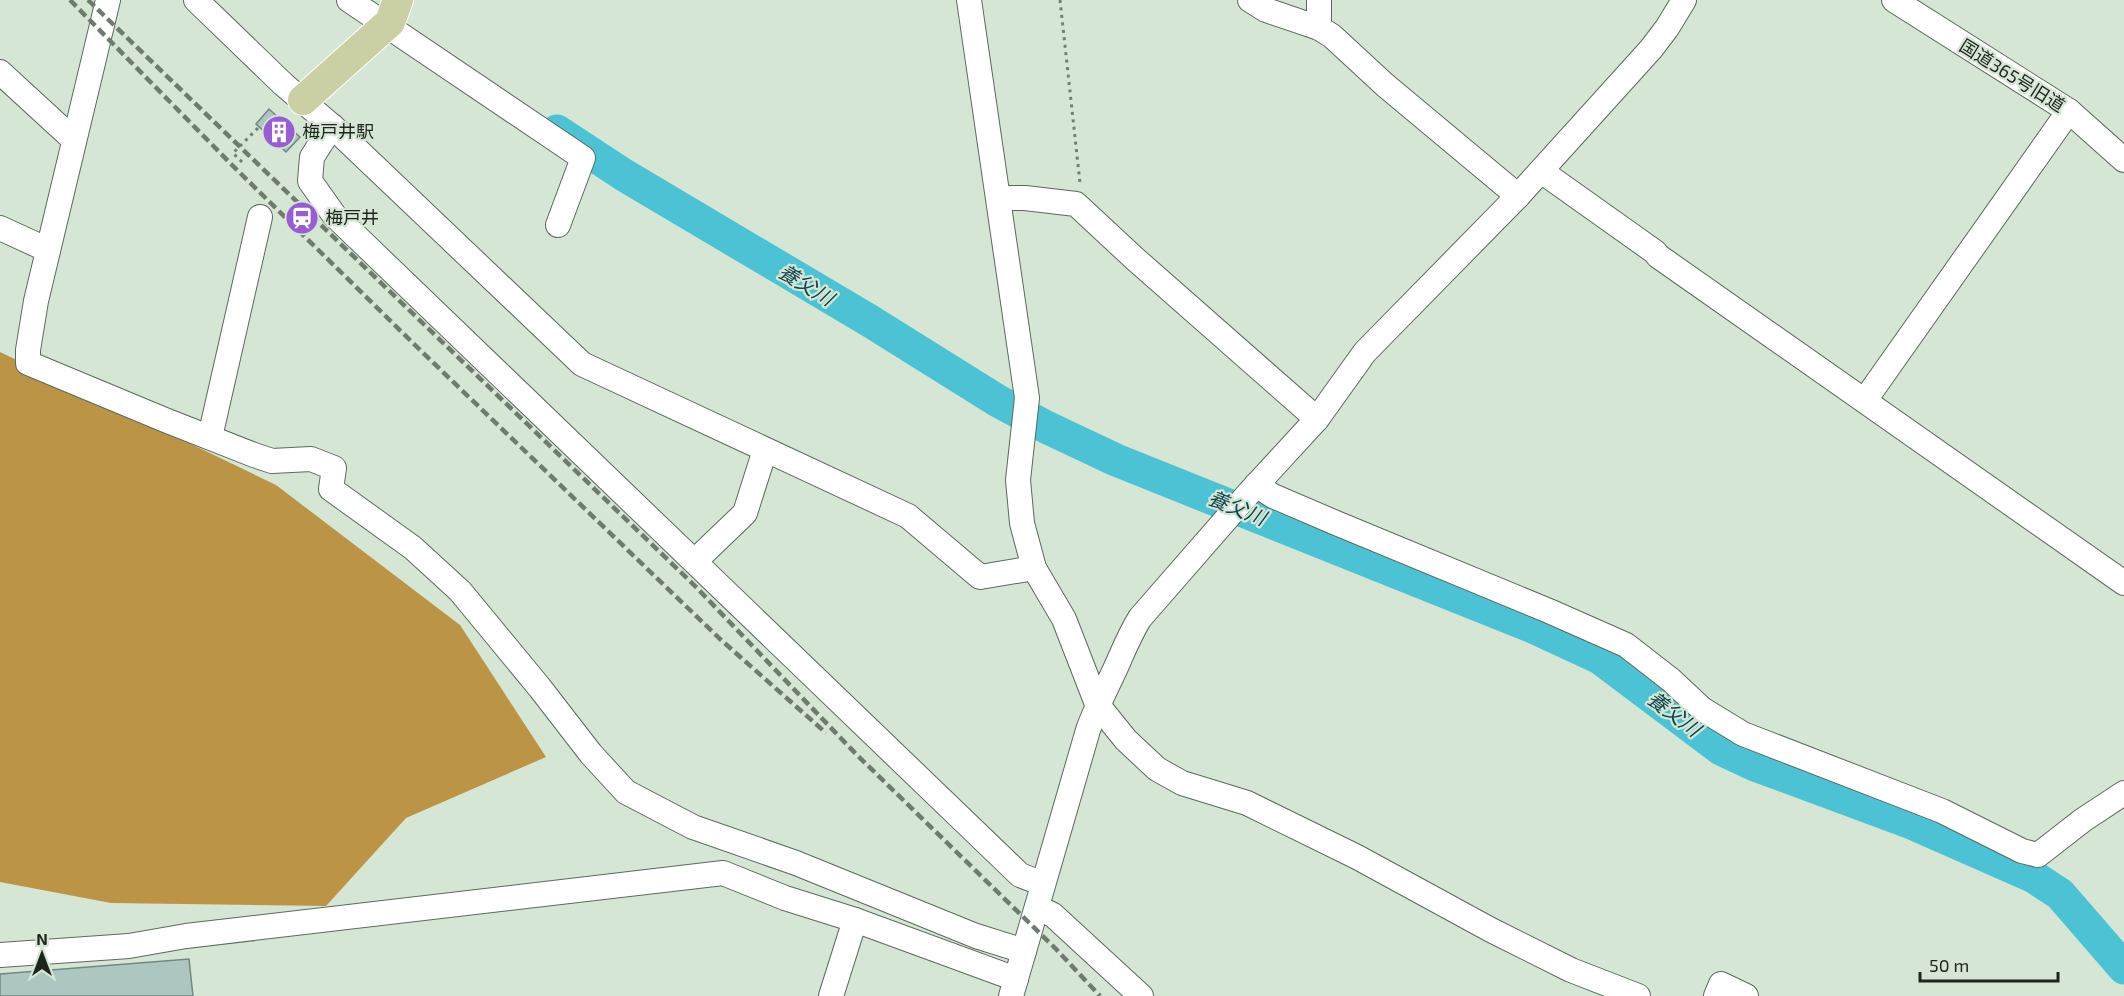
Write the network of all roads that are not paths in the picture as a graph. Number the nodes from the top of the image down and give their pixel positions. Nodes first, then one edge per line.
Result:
1 (108, 0) edge
2 (196, 0) edge
3 (349, 0) edge
4 (969, 0) edge
5 (1250, 0) edge
6 (1319, 0) edge
7 (1684, 0) edge
8 (1893, 0) edge
9 (393, 13) edge
10 (1319, 28) junction
11 (0, 72) edge
12 (303, 100) junction
13 (2068, 111) junction
14 (332, 126) junction
15 (74, 140) junction
16 (2124, 160) edge
17 (1541, 171) junction
18 (1518, 196) junction
19 (999, 198) junction
20 (260, 217) dead end
21 (558, 225) dead end
22 (0, 228) edge
23 (48, 250) junction
24 (1865, 400) junction
25 (1317, 419) junction
26 (210, 437) junction
27 (765, 450) junction
28 (1252, 489) junction
29 (695, 561) junction
30 (1034, 568) junction
31 (2124, 583) edge
32 (1097, 704) junction
33 (2124, 794) edge
34 (1040, 895) junction
35 (855, 920) junction
36 (1024, 951) junction
37 (0, 955) edge
38 (1014, 988) edge
39 (831, 996) edge
40 (1141, 996) edge
41 (1638, 996) edge
42 (1716, 996) edge
43 (1746, 996) edge

1 - 15 street
2 - 12 street
3 - 9 street
4 - 19 street
5 - 10 street
6 - 10 street
7 - 17 street
8 - 13 street, 国道365号旧道
9 - 12 main road
9 - 21 street
10 - 18 street
11 - 15 street
12 - 14 street
13 - 16 street, 国道365号旧道
13 - 24 street
14 - 27 street
14 - 29 street
15 - 23 street
17 - 18 street
17 - 24 street
18 - 25 street
19 - 25 street
19 - 30 street
20 - 26 street
22 - 23 street
23 - 26 street
24 - 31 street
25 - 28 street
26 - 36 street
27 - 29 street
27 - 30 street
28 - 32 street
28 - 33 street
29 - 34 street
30 - 32 street
32 - 34 street
32 - 41 street
34 - 36 street
34 - 40 street
35 - 37 street
35 - 38 street
35 - 39 street
36 - 38 street
42 - 43 street

